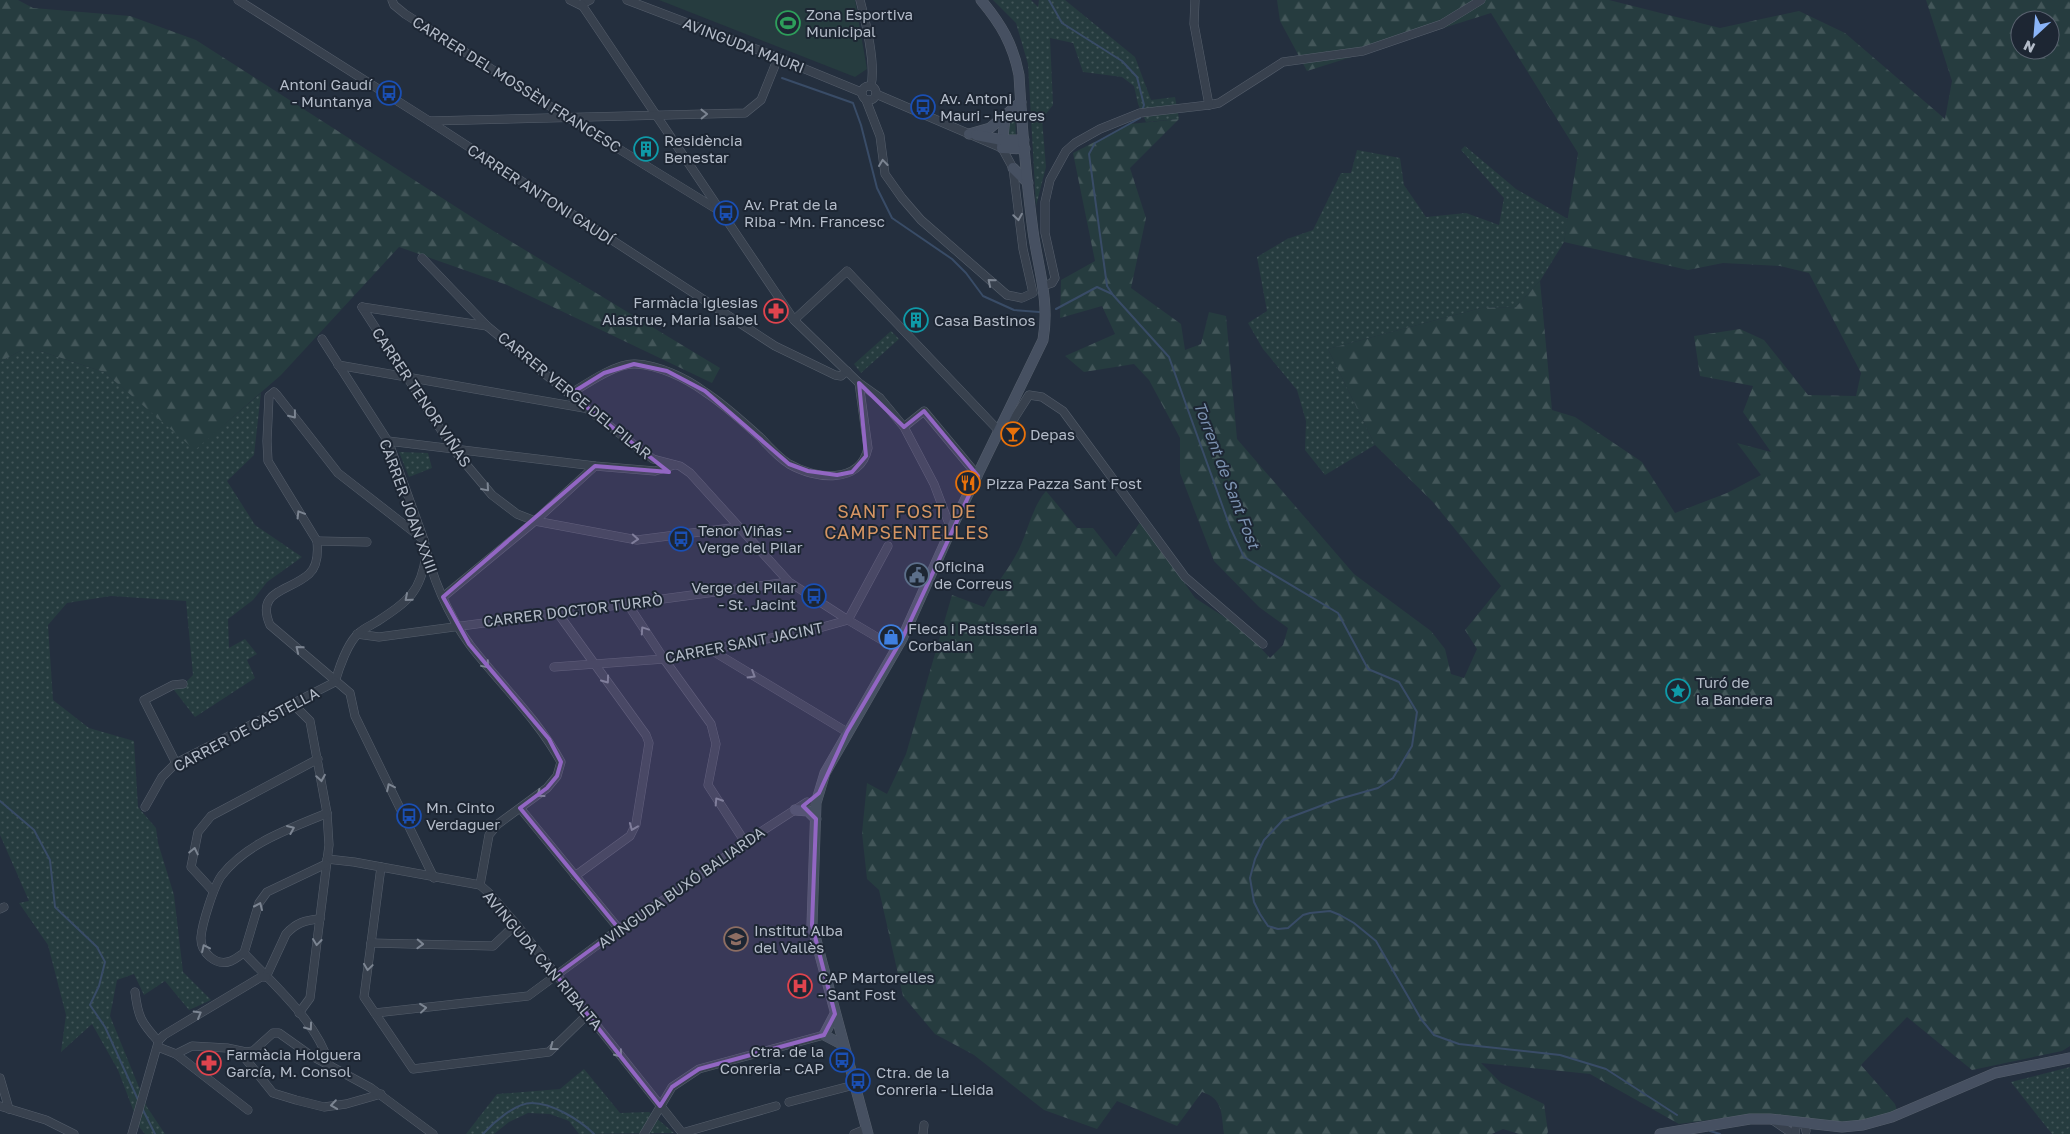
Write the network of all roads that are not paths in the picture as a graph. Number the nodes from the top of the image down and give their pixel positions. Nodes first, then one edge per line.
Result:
1 (238, 0) edge
2 (392, 0) edge
3 (570, 0) edge
4 (590, 0) edge
5 (627, 0) edge
6 (860, 0) edge
7 (981, 0) edge
8 (1195, 0) edge
9 (1482, 0) edge
10 (582, 5) junction
11 (778, 58) junction
12 (871, 86) junction
13 (861, 92) junction
14 (876, 94) junction
15 (866, 100) junction
16 (1021, 102) junction
17 (1209, 105) junction
18 (655, 115) junction
19 (566, 117) junction
20 (1005, 117) junction
21 (429, 121) junction
22 (969, 134) junction
23 (1002, 144) junction
24 (1024, 145) junction
25 (1013, 168) junction
26 (1028, 183) junction
27 (722, 212) junction
28 (422, 258) dead end
29 (1043, 286) junction
30 (794, 320) junction
31 (488, 326) junction
32 (322, 339) dead end
33 (338, 365) junction
34 (847, 372) junction
35 (407, 376) junction
36 (860, 383) junction
37 (570, 394) junction
38 (586, 408) junction
39 (904, 427) junction
40 (1001, 428) junction
41 (388, 441) junction
42 (454, 450) junction
43 (674, 464) junction
44 (595, 466) junction
45 (978, 476) junction
46 (535, 521) junction
47 (954, 524) junction
48 (739, 526) junction
49 (424, 540) junction
50 (317, 541) junction
51 (367, 542) dead end
52 (888, 546) dead end
53 (427, 554) junction
54 (789, 582) junction
55 (443, 597) junction
56 (627, 603) junction
57 (557, 612) junction
58 (848, 620) junction
59 (458, 626) junction
60 (357, 634) junction
61 (1263, 644) dead end
62 (897, 649) junction
63 (710, 650) junction
64 (664, 659) junction
65 (595, 664) junction
66 (554, 667) dead end
67 (335, 682) junction
68 (183, 684) dead end
69 (292, 703) junction
70 (847, 732) junction
71 (318, 759) junction
72 (176, 763) junction
73 (819, 793) junction
74 (807, 802) joint
75 (145, 807) dead end
76 (520, 808) junction
77 (795, 810) junction
78 (327, 814) junction
79 (816, 819) junction
80 (745, 842) junction
81 (327, 862) junction
82 (381, 867) junction
83 (575, 876) junction
84 (434, 878) junction
85 (480, 885) junction
86 (213, 891) junction
87 (320, 919) junction
88 (516, 924) junction
89 (619, 929) junction
90 (371, 943) junction
91 (244, 953) junction
92 (556, 975) junction
93 (266, 976) junction
94 (135, 992) dead end
95 (299, 1013) junction
96 (375, 1013) junction
97 (588, 1014) junction
98 (835, 1014) junction
99 (824, 1035) junction
100 (158, 1044) junction
101 (843, 1045) junction
102 (240, 1052) junction
103 (176, 1054) junction
104 (2070, 1058) edge
105 (330, 1064) junction
106 (0, 1078) edge
107 (854, 1085) junction
108 (381, 1094) junction
109 (790, 1102) dead end
110 (0, 1106) edge
111 (660, 1106) junction
112 (776, 1106) dead end
113 (9, 1109) junction
114 (248, 1110) dead end
115 (1770, 1119) junction
116 (924, 1125) dead end
117 (1804, 1129) edge
118 (868, 1133) edge
119 (74, 1134) edge
120 (132, 1134) edge
121 (433, 1134) edge
122 (644, 1134) edge
123 (682, 1134) edge
124 (854, 1134) edge
125 (922, 1134) edge
126 (1660, 1134) edge
127 (1794, 1134) edge

1 - 21 street, CARRER ANTONI GAUDÍ
2 - 19 street, CARRER DEL MOSSÈN FRANCESC
3 - 10 street
4 - 10 street
5 - 11 street, AVINGUDA MAURI
6 - 12 street
7 - 16 street
8 - 17 street
9 - 17 street
10 - 18 street
11 - 13 street, AVINGUDA MAURI
18 -> 11 street
12 - 13 street
12 - 14 street
13 - 15 street
14 - 15 street
14 - 22 street
25 -> 15 street
16 - 20 street
16 - 24 street
17 - 29 street
18 - 19 street
18 - 27 street
19 - 21 street
19 - 27 street, CARRER DEL MOSSÈN FRANCESC
20 - 22 street
20 - 23 street
21 - 34 street, CARRER ANTONI GAUDÍ
22 - 23 street
23 - 24 street
23 - 25 street
24 - 26 street
25 - 26 street
26 - 29 street
27 - 30 street
28 - 31 street, CARRER VERGE DEL PILAR
29 - 40 street
30 - 34 street
30 - 40 street
31 - 35 street, CARRER TENOR VIÑAS
31 - 37 street, CARRER VERGE DEL PILAR
32 - 33 street, CARRER JOAN XXIII
33 - 35 street
33 - 41 street, CARRER JOAN XXIII
34 - 36 street
35 - 38 street
35 - 42 street, CARRER TENOR VIÑAS
36 - 37 street
36 - 39 street
37 - 38 street, CARRER VERGE DEL PILAR
38 - 43 street, CARRER VERGE DEL PILAR
39 - 45 street
39 - 47 street
40 - 45 street
40 - 61 street
41 - 42 street
41 - 49 street, CARRER JOAN XXIII
42 - 44 street
42 -> 46 street, CARRER TENOR VIÑAS
43 - 44 street
43 - 48 street, CARRER VERGE DEL PILAR
44 - 46 street
45 - 47 street
46 -> 48 street, CARRER TENOR VIÑAS
46 - 55 street
47 - 62 street
48 - 54 street, CARRER VERGE DEL PILAR
50 -> 49 street
49 - 53 street, CARRER JOAN XXIII
50 - 51 street
67 -> 50 street
52 - 58 street
53 - 55 street, CARRER JOAN XXIII
53 -> 60 street
54 - 56 street, CARRER DOCTOR TURRÒ
54 - 58 street, CARRER VERGE DEL PILAR
55 - 59 street, CARRER JOAN XXIII
56 - 57 street, CARRER DOCTOR TURRÒ
64 -> 56 street
57 - 59 street, CARRER DOCTOR TURRÒ
57 - 65 street
58 - 62 street, CARRER VERGE DEL PILAR
58 - 63 street, CARRER SANT JACINT
59 - 60 street, CARRER DOCTOR TURRÒ
59 -> 76 street, CARRER JOAN XXIII
60 - 67 street
62 - 70 street
63 - 64 street, CARRER SANT JACINT
63 -> 70 street
64 - 65 street, CARRER SANT JACINT
80 -> 64 street
65 - 66 street, CARRER SANT JACINT
65 -> 83 street
67 - 69 street, CARRER DE CASTELLA
84 -> 67 street
68 - 72 street
69 - 71 street
69 - 72 street, CARRER DE CASTELLA
70 - 73 street
71 -> 78 street
86 -> 71 street
72 - 75 street, CARRER DE CASTELLA
73 - 74 street
73 - 79 street
74 - 77 street, AVINGUDA BUXÓ BALIARDA
76 - 83 street
76 - 85 street, CARRER JOAN XXIII
77 - 79 street
77 - 80 street, AVINGUDA BUXÓ BALIARDA
78 - 81 street
86 -> 78 street
79 - 98 street
80 - 89 street, AVINGUDA BUXÓ BALIARDA
81 - 82 street, AVINGUDA CAN RIBALTA
81 - 87 street
91 -> 81 street
82 - 84 street, AVINGUDA CAN RIBALTA
82 - 90 street
83 - 89 street
84 - 85 street, AVINGUDA CAN RIBALTA
85 - 88 street, AVINGUDA CAN RIBALTA
91 -> 86 street
87 - 93 street
87 -> 95 street
90 -> 88 street
88 - 92 street, AVINGUDA CAN RIBALTA
89 - 92 street, AVINGUDA BUXÓ BALIARDA
90 -> 96 street
91 - 93 street
96 -> 92 street, AVINGUDA BUXÓ BALIARDA
92 - 97 street, AVINGUDA CAN RIBALTA
93 - 95 street
100 -> 93 street
94 - 100 street
95 -> 105 street
97 -> 96 street
97 -> 111 street, AVINGUDA CAN RIBALTA
98 - 99 street
98 - 101 street
99 - 101 street
99 - 111 street
100 - 103 street
100 - 120 street
101 - 107 street
102 - 103 street
102 - 105 street
108 -> 102 street
103 - 114 street
104 - 117 street
105 - 108 street
106 - 113 street
107 - 109 street
107 - 118 street
108 - 121 street
110 - 113 street
111 - 122 street
111 - 123 street, AVINGUDA CAN RIBALTA
112 - 123 street
113 - 119 street
115 - 117 street
115 - 126 street
115 - 127 street
116 - 125 street
117 - 127 street
118 - 124 street

